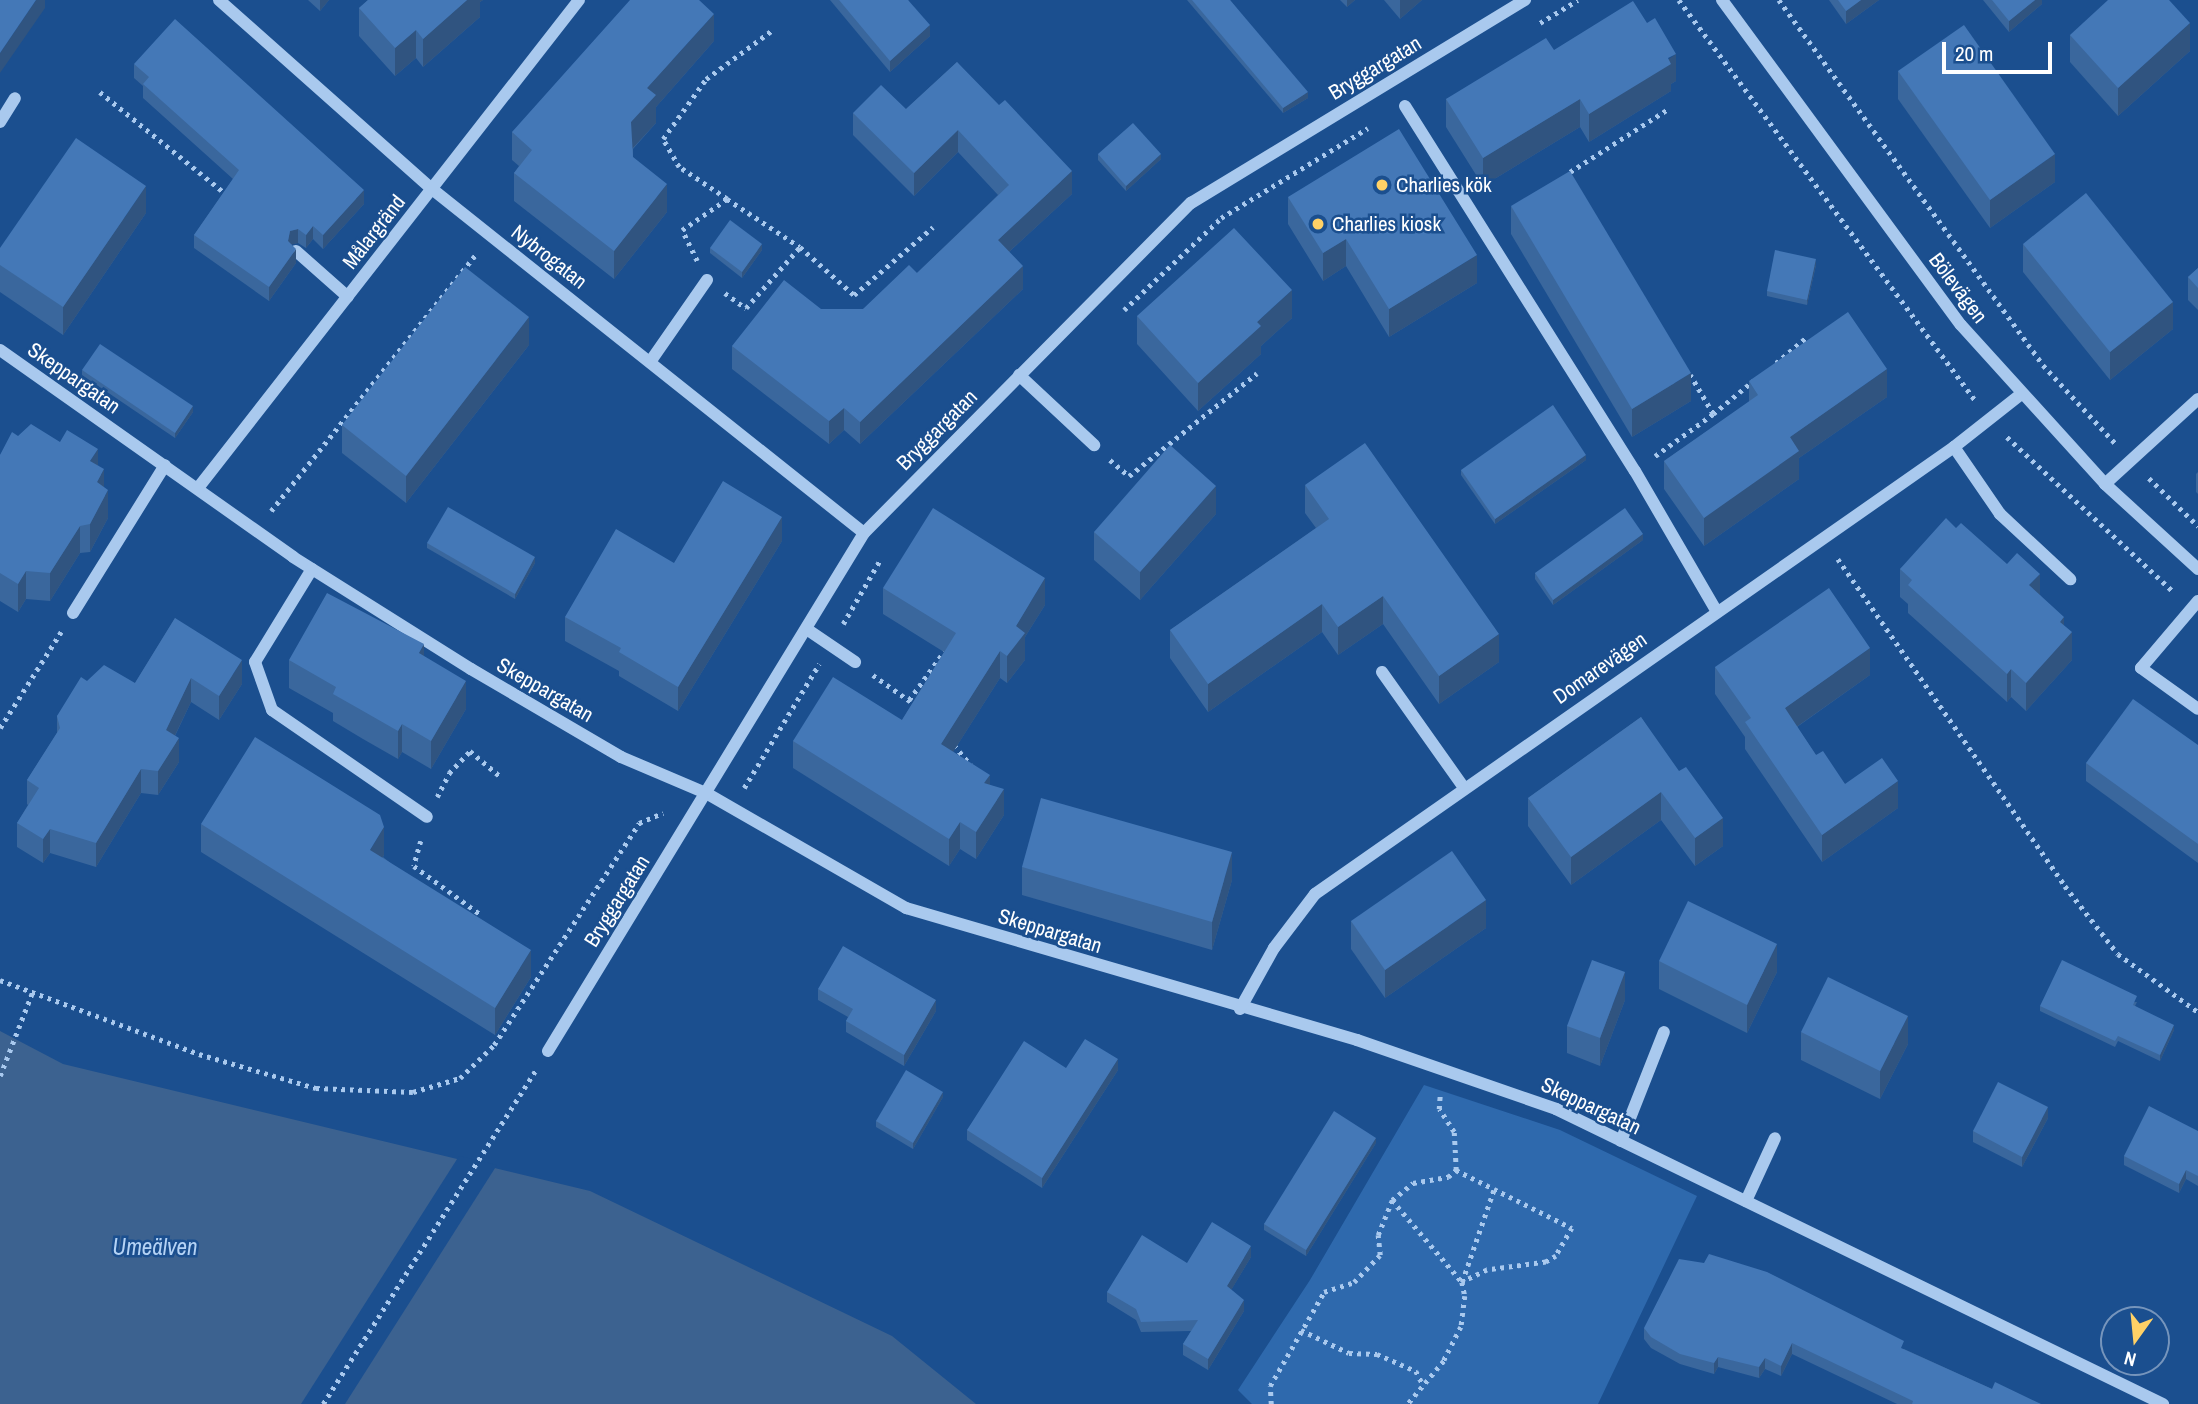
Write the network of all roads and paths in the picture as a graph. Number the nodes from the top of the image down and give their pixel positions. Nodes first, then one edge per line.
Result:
1 (219, 0) edge
2 (579, 0) edge
3 (1525, 0) edge
4 (1578, 0) edge
5 (1679, 0) edge
6 (1722, 0) edge
7 (1779, 0) edge
8 (1531, 28) dead end
9 (771, 32) dead end
10 (100, 93) dead end
11 (15, 98) dead end
12 (1405, 106) joint
13 (1668, 109) edge
14 (0, 122) edge
15 (1570, 172) junction
16 (1559, 179) edge
17 (1577, 184) edge
18 (432, 189) junction
19 (230, 198) edge
20 (727, 199) junction
21 (933, 227) dead end
22 (490, 236) junction
23 (800, 247) junction
24 (296, 251) edge
25 (707, 281) junction
26 (348, 297) junction
27 (1115, 319) dead end
28 (1805, 339) edge
29 (0, 349) edge
30 (650, 362) junction
31 (1686, 368) edge
32 (1257, 373) edge
33 (1019, 375) junction
34 (2020, 395) junction
35 (2198, 399) edge
36 (1713, 414) junction
37 (1989, 419) junction
38 (1094, 445) joint
39 (1954, 447) junction
40 (2131, 460) junction
41 (165, 465) junction
42 (1635, 471) junction
43 (2105, 484) junction
44 (198, 488) junction
45 (2198, 526) edge
46 (257, 531) junction
47 (864, 533) junction
48 (1821, 535) junction
49 (886, 551) dead end
50 (312, 569) junction
51 (2198, 569) edge
52 (2070, 579) dead end
53 (2195, 604) edge
54 (1716, 610) junction
55 (73, 613) joint
56 (808, 630) junction
57 (950, 644) edge
58 (830, 646) junction
59 (855, 662) joint
60 (1382, 672) dead end
61 (909, 700) junction
62 (922, 709) edge
63 (2198, 709) edge
64 (0, 728) edge
65 (947, 737) edge
66 (950, 752) edge
67 (449, 773) dead end
68 (500, 776) dead end
69 (1464, 788) junction
70 (706, 793) junction
71 (427, 817) joint
72 (480, 914) dead end
73 (0, 980) edge
74 (32, 993) junction
75 (1240, 1009) junction
76 (2198, 1012) edge
77 (1664, 1032) dead end
78 (548, 1051) joint
79 (0, 1076) edge
80 (1441, 1089) dead end
81 (1775, 1138) dead end
82 (1622, 1141) junction
83 (1456, 1170) junction
84 (1494, 1189) junction
85 (1392, 1200) junction
86 (1746, 1201) junction
87 (1462, 1282) junction
88 (1301, 1330) junction
89 (1422, 1383) junction
90 (323, 1404) edge
91 (1271, 1404) edge
92 (1408, 1404) edge
93 (2163, 1404) edge

1 - 18 street, Nybrogatan
2 - 18 street, Målargränd
3 - 33 street, Bryggargatan
4 - 8 path
5 - 37 path
6 - 34 street, Bölevägen
7 - 40 path
9 - 20 path
10 - 19 path
11 - 14 street
12 - 27 path
12 - 42 street
13 - 15 path
15 - 16 path
15 - 17 path
18 - 22 street, Nybrogatan
18 - 26 street, Målargränd
20 - 23 path
20 - 25 path
21 - 23 path
22 - 30 street, Nybrogatan
22 - 46 path
23 - 25 path
24 - 26 street
25 - 30 street
26 - 44 street, Målargränd
28 - 36 path
29 - 41 street, Skeppargatan
30 - 47 street, Nybrogatan
31 - 36 path
32 - 38 path
33 - 38 street
33 - 47 street, Bryggargatan
34 - 37 street, Domarevägen
34 - 43 street, Bölevägen
35 - 40 street
36 - 42 path
37 - 39 street, Domarevägen
37 - 53 path
39 - 48 street, Domarevägen
39 - 52 street
40 - 43 street
40 - 45 path
41 - 44 street, Skeppargatan
41 - 55 street
42 - 54 street
43 - 51 street, Bölevägen
44 - 46 street, Skeppargatan
46 - 50 street, Skeppargatan
47 - 56 street, Bryggargatan
48 - 54 street, Domarevägen
48 - 76 path
49 - 58 path
50 - 70 street, Skeppargatan
50 - 71 street
53 - 63 street
54 - 69 street, Domarevägen
55 - 64 path
56 - 58 street
56 - 70 street, Bryggargatan
57 - 61 path
58 - 59 street
58 - 70 path
59 - 61 path
60 - 69 street
61 - 62 path
65 - 66 path
67 - 68 path
69 - 75 street, Domarevägen
70 - 74 path
70 - 75 street, Skeppargatan
70 - 78 street, Bryggargatan
71 - 72 path
73 - 74 path
74 - 79 path
75 - 82 street, Skeppargatan
77 - 82 street
78 - 90 path
80 - 83 path
81 - 86 street
82 - 86 street, Skeppargatan
83 - 84 path
83 - 85 path
84 - 87 path
84 - 87 path
85 - 87 path
85 - 88 path
86 - 93 street, Skeppargatan
87 - 89 path
88 - 89 path
88 - 91 path
89 - 92 path

